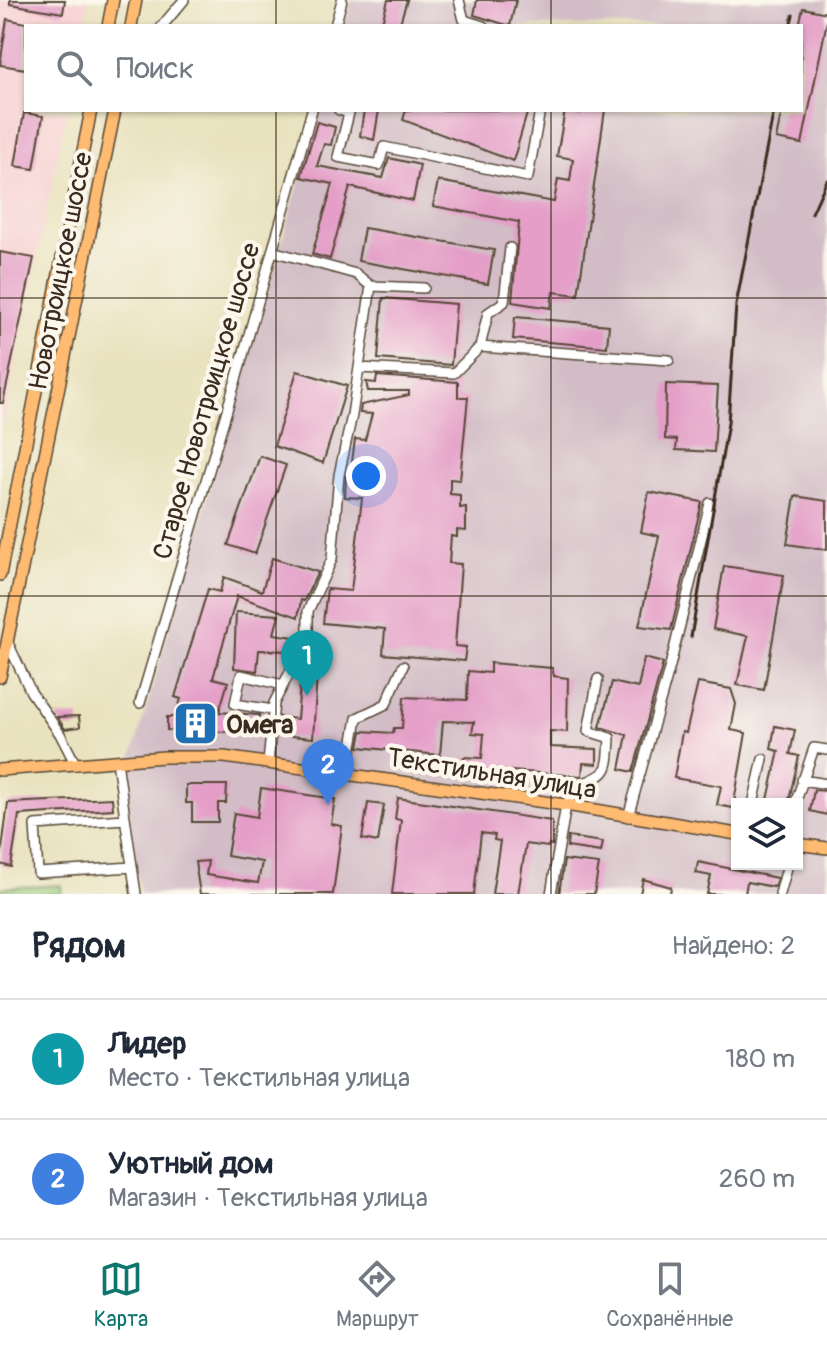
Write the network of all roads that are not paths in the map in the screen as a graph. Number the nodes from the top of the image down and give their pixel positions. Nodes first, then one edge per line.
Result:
1 (113, 0) edge
2 (136, 0) edge
3 (184, 0) edge
4 (342, 0) edge
5 (459, 0) edge
6 (108, 24) edge
7 (131, 24) edge
8 (164, 24) edge
9 (336, 24) edge
10 (477, 24) edge
11 (91, 112) edge
12 (115, 112) edge
13 (311, 112) edge
14 (346, 112) edge
15 (540, 112) edge
16 (510, 248) dead end
17 (272, 251) junction
18 (371, 286) junction
19 (424, 288) dead end
20 (480, 347) junction
21 (669, 360) dead end
22 (359, 368) junction
23 (710, 503) dead end
24 (0, 575) edge
25 (7, 641) junction
26 (403, 666) dead end
27 (0, 677) edge
28 (598, 679) dead end
29 (283, 685) junction
30 (140, 703) dead end
31 (273, 710) junction
32 (827, 750) edge
33 (763, 759) dead end
34 (117, 761) junction
35 (268, 763) junction
36 (76, 765) junction
37 (0, 770) edge
38 (347, 774) junction
39 (802, 780) junction
40 (827, 784) edge
41 (754, 798) edge
42 (797, 798) edge
43 (566, 805) junction
44 (628, 817) junction
45 (125, 819) junction
46 (731, 833) edge
47 (803, 845) edge
48 (827, 848) edge
49 (132, 867) junction
50 (786, 870) edge
51 (136, 894) edge
52 (551, 894) edge
53 (780, 894) edge

1 - 6 main road
2 - 7 main road
3 - 8 street
4 - 9 street
5 - 10 street
11 - 24 main road, Новотроицкое шоссе
12 - 25 main road, Новотроицкое шоссе
13 - 17 street, Старое Новотроицкое шоссе
14 - 15 street
16 - 20 street
17 - 18 street
17 - 30 street, Старое Новотроицкое шоссе
18 - 19 street
18 - 22 street
20 - 21 street
20 - 22 street
22 - 29 street
23 - 44 street
25 - 27 main road, Новотроицкое шоссе
25 - 36 street
26 - 38 street
28 - 43 street
29 - 31 street
29 - 31 street
31 - 35 street
32 - 39 street
33 - 41 street
34 - 35 main road, Текстильная улица
34 - 36 main road, Текстильная улица
34 - 45 street
35 - 38 main road, Текстильная улица
36 - 37 main road, Текстильная улица
38 - 43 main road, Текстильная улица
39 - 40 street
39 - 42 street
43 - 44 main road, Текстильная улица
43 - 52 street
44 - 46 main road, Текстильная улица
45 - 49 street
45 - 49 street
47 - 48 main road
49 - 51 street
50 - 53 street

